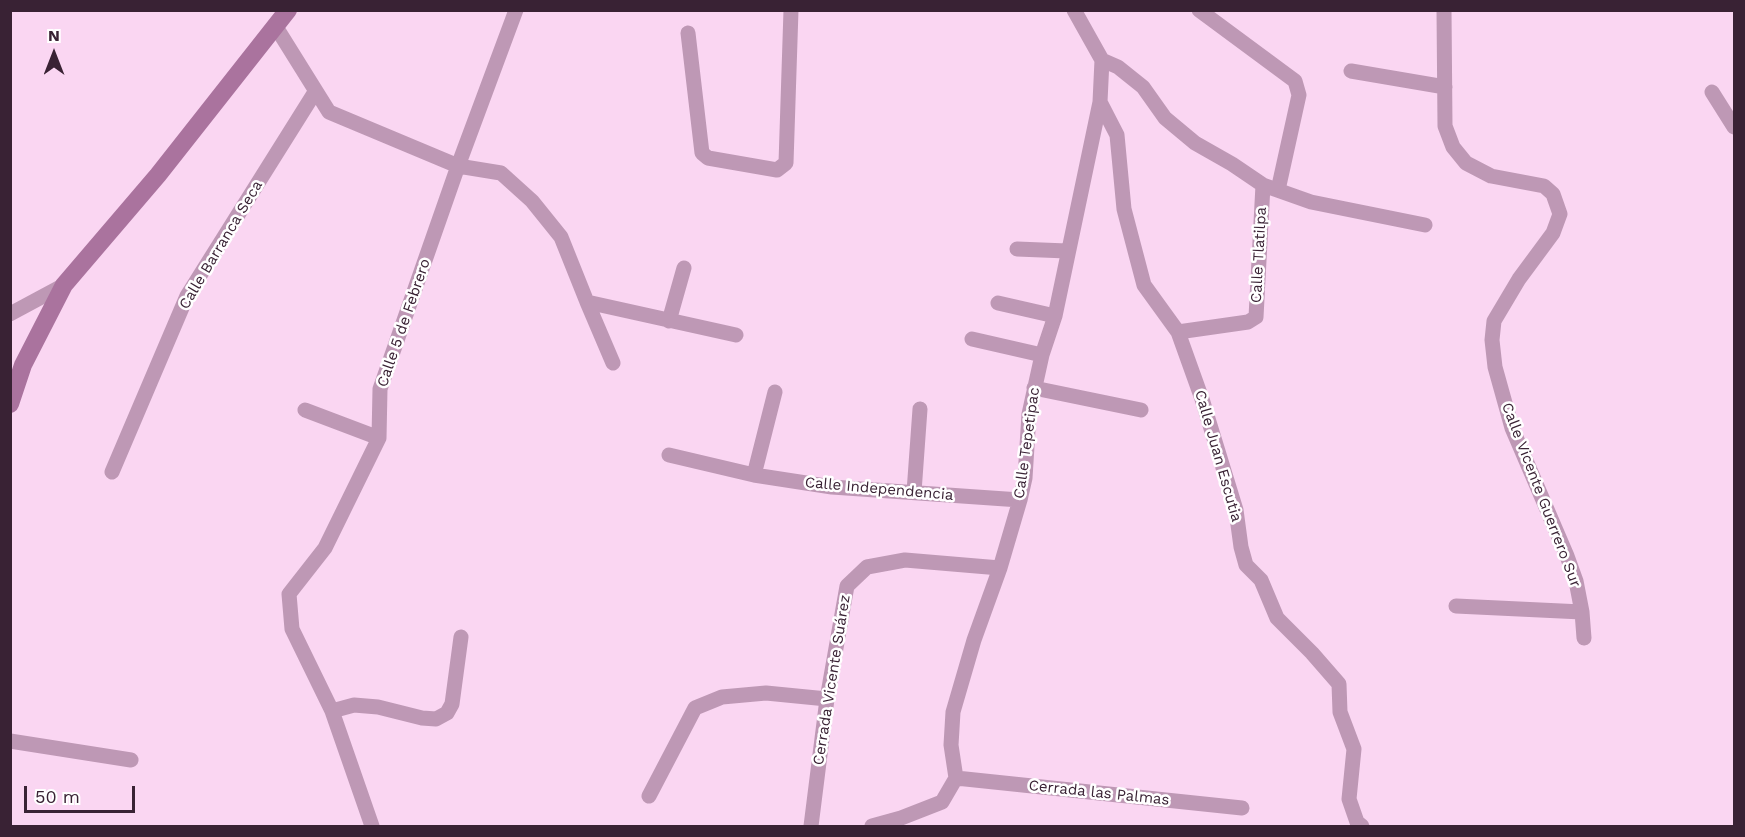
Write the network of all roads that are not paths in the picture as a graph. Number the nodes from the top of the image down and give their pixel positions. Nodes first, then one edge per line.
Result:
1 (288, 10) edge
2 (516, 10) edge
3 (791, 10) edge
4 (1199, 10) edge
5 (1444, 10) edge
6 (1080, 12) edge
7 (276, 27) junction
8 (688, 33) dead end
9 (1102, 60) junction
10 (1351, 71) dead end
11 (1445, 87) junction
12 (315, 92) junction
13 (1713, 92) dead end
14 (1100, 102) junction
15 (1734, 127) edge
16 (458, 166) junction
17 (1263, 185) junction
18 (1278, 190) junction
19 (1425, 225) dead end
20 (1017, 249) dead end
21 (1067, 251) junction
22 (684, 267) dead end
23 (64, 285) junction
24 (587, 302) junction
25 (998, 303) dead end
26 (10, 314) edge
27 (1055, 316) junction
28 (669, 321) junction
29 (1178, 332) junction
30 (736, 335) dead end
31 (972, 339) dead end
32 (1042, 354) junction
33 (613, 363) dead end
34 (1034, 388) junction
35 (775, 392) dead end
36 (10, 404) edge
37 (920, 409) dead end
38 (305, 410) dead end
39 (1141, 410) dead end
40 (379, 438) junction
41 (669, 455) dead end
42 (112, 472) dead end
43 (754, 474) junction
44 (914, 492) junction
45 (1020, 500) junction
46 (1000, 568) junction
47 (1456, 606) dead end
48 (1582, 612) junction
49 (461, 637) dead end
50 (1584, 638) dead end
51 (827, 699) junction
52 (332, 711) junction
53 (10, 741) edge
54 (131, 760) dead end
55 (956, 778) junction
56 (649, 796) dead end
57 (1242, 808) dead end
58 (372, 826) edge
59 (811, 826) edge
60 (872, 826) edge
61 (1362, 826) edge

1 - 7 main road
2 - 16 street, Calle 5 de Febrero
3 - 8 street
4 - 18 street
5 - 11 street, Calle Vicente Guerrero Sur
6 - 9 street
7 - 12 street
7 - 23 main road
9 - 14 street, Calle Tepetipac
9 - 17 street, Calle Tlatilpa
10 - 11 street
11 - 48 street, Calle Vicente Guerrero Sur
12 - 16 street
12 - 42 street, Calle Barranca Seca
13 - 15 street
14 - 21 street, Calle Tepetipac
14 - 29 street, Calle Juan Escutia
16 - 24 street
16 - 40 street, Calle 5 de Febrero
17 - 18 street, Calle Tlatilpa
17 - 29 street, Calle Tlatilpa
18 - 19 street, Calle Tlatilpa
20 - 21 street
21 - 27 street, Calle Tepetipac
22 - 28 street
23 - 26 street
23 - 36 main road
24 - 28 street
24 - 33 street
25 - 27 street
27 - 32 street, Calle Tepetipac
28 - 30 street
29 - 61 street, Calle Juan Escutia
31 - 32 street
32 - 34 street, Calle Tepetipac
34 - 39 street
34 - 45 street, Calle Tepetipac
35 - 43 street
37 - 44 street
38 - 40 street
40 - 52 street, Calle 5 de Febrero
41 - 43 street, Calle Independencia
43 - 44 street, Calle Independencia
44 - 45 street, Calle Independencia
45 - 46 street, Calle Tepetipac
46 - 51 street, Cerrada Vicente Suárez
46 - 55 street, Calle Tepetipac
47 - 48 street
48 - 50 street, Calle Vicente Guerrero Sur
49 - 52 street
51 - 56 street
51 - 59 street, Cerrada Vicente Suárez
52 - 58 street, Calle 5 de Febrero
53 - 54 street
55 - 57 street, Cerrada las Palmas
55 - 60 street

